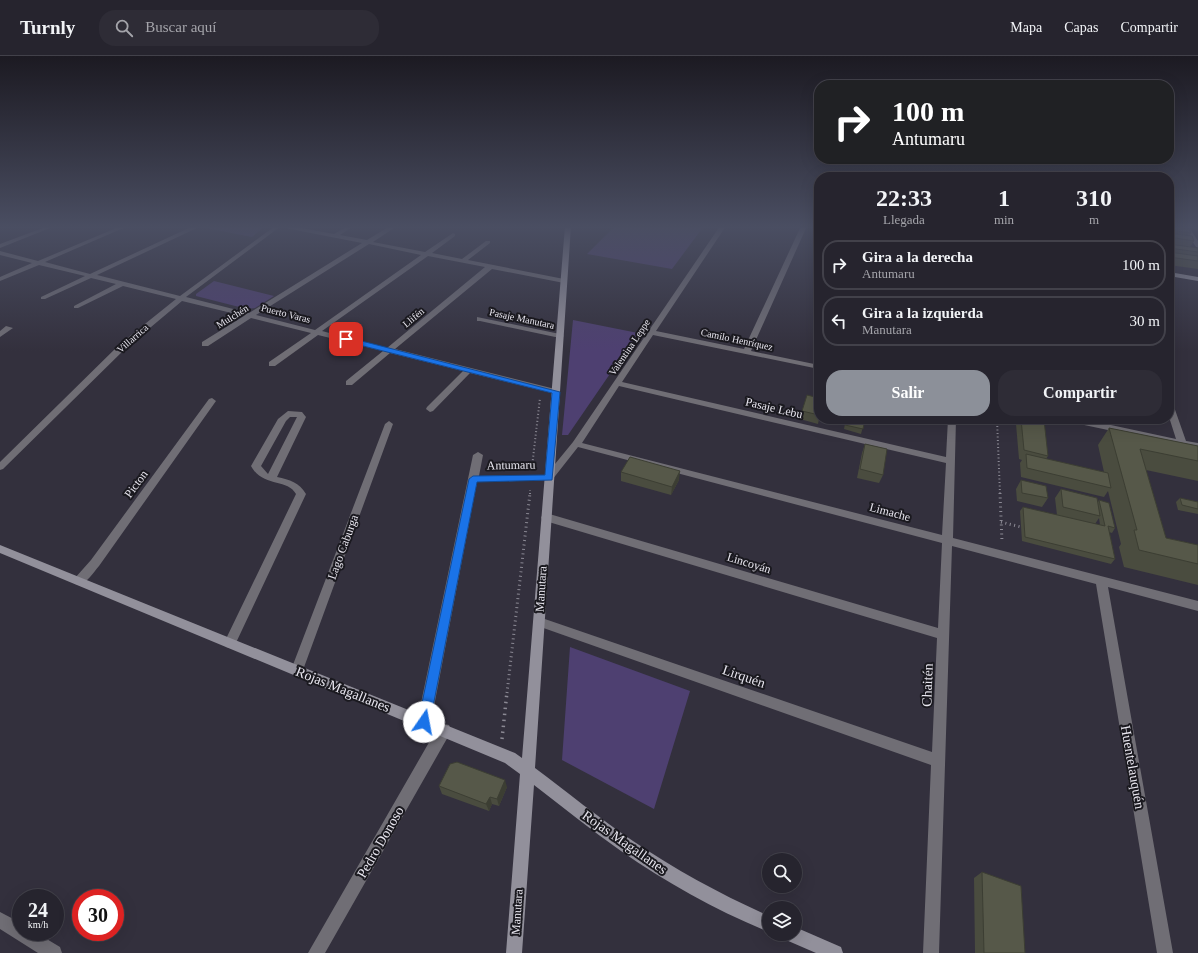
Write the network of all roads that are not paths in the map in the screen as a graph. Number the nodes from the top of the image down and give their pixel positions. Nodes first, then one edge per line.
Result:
1 (27, 268) edge
2 (63, 268) edge
3 (106, 268) edge
4 (222, 268) edge
5 (327, 268) edge
6 (407, 268) edge
7 (489, 268) edge
8 (500, 268) edge
9 (565, 268) edge
10 (695, 268) edge
11 (785, 268) edge
12 (91, 275) junction
13 (1174, 275) edge
14 (1198, 278) edge
15 (0, 280) edge
16 (564, 281) junction
17 (123, 283) junction
18 (43, 298) dead end
19 (181, 298) junction
20 (76, 308) dead end
21 (251, 316) junction
22 (480, 319) dead end
23 (9, 328) dead end
24 (317, 332) junction
25 (651, 332) junction
26 (0, 335) edge
27 (560, 336) junction
28 (205, 344) dead end
29 (389, 350) junction
30 (747, 352) junction
31 (272, 364) dead end
32 (814, 366) edge
33 (468, 370) junction
34 (349, 383) dead end
35 (617, 383) junction
36 (556, 392) junction
37 (212, 401) dead end
38 (430, 409) dead end
39 (1174, 419) edge
40 (389, 424) dead end
41 (952, 424) edge
42 (1094, 424) edge
43 (1182, 442) junction
44 (576, 444) junction
45 (1198, 446) edge
46 (478, 456) dead end
47 (950, 461) junction
48 (0, 467) edge
49 (271, 478) junction
50 (549, 478) junction
51 (473, 479) junction
52 (546, 517) junction
53 (947, 540) junction
54 (0, 549) edge
55 (1101, 580) junction
56 (79, 581) junction
57 (1198, 606) edge
58 (539, 622) junction
59 (944, 635) junction
60 (230, 643) junction
61 (298, 670) junction
62 (424, 722) junction
63 (444, 730) junction
64 (939, 761) junction
65 (527, 770) junction
66 (0, 920) edge
67 (762, 921) edge
68 (802, 938) edge
69 (54, 953) edge
70 (316, 953) edge
71 (514, 953) edge
72 (835, 953) edge
73 (931, 953) edge
74 (1165, 953) edge

1 - 15 street
2 - 12 street, Puerto Varas
3 - 12 street
4 - 19 street, Villarrica
5 - 21 street, Mulchén
6 - 24 street
7 - 29 street, Llifén
8 - 16 street
9 - 16 main road, Manutara
10 - 25 street, Valentina Leppe
11 - 30 street
12 - 17 street, Puerto Varas
12 - 18 street
13 - 14 main road
16 - 27 main road, Manutara
17 - 19 street, Puerto Varas
17 - 20 street
19 - 21 street, Puerto Varas
19 - 48 street, Villarrica
21 - 24 street, Puerto Varas
21 - 28 street, Mulchén
22 - 27 street, Pasaje Manutara
23 - 26 street
24 - 29 street, Puerto Varas
24 - 31 street
25 - 30 street, Camilo Henríquez
25 - 35 street, Valentina Leppe
27 - 36 main road, Manutara
29 - 33 street, Puerto Varas
29 - 34 street, Llifén
30 - 32 street, Camilo Henríquez
33 - 36 street, Puerto Varas
33 - 38 street
35 - 44 street, Valentina Leppe
35 - 47 street, Pasaje Lebu
36 - 50 main road, Manutara
37 - 56 street, Picton
39 - 43 street
40 - 61 street, Lago Caburga
41 - 47 street, Chaitén
42 - 43 street
43 - 45 street
44 - 50 street, Valentina Leppe
44 - 53 street, Limache
46 - 51 street
47 - 53 street, Chaitén
49 - 49 street
49 - 60 street
50 - 51 street, Antumaru
50 - 52 main road, Manutara
51 - 62 street
52 - 58 main road, Manutara
52 - 59 street, Lincoyán
53 - 55 street, Limache
53 - 59 street, Chaitén
54 - 56 main road, Rojas Magallanes
55 - 57 street, Limache
55 - 74 street, Huentelauquén
56 - 60 main road, Rojas Magallanes
58 - 64 street, Lirquén
58 - 65 main road, Manutara
59 - 64 street, Chaitén
60 - 61 main road, Rojas Magallanes
61 - 62 main road, Rojas Magallanes
62 - 63 main road, Rojas Magallanes
63 - 65 main road, Rojas Magallanes
63 - 70 street, Pedro Donoso
64 - 73 street, Chaitén
65 - 67 main road, Rojas Magallanes
65 - 71 main road, Manutara
66 - 69 street
68 - 72 main road

